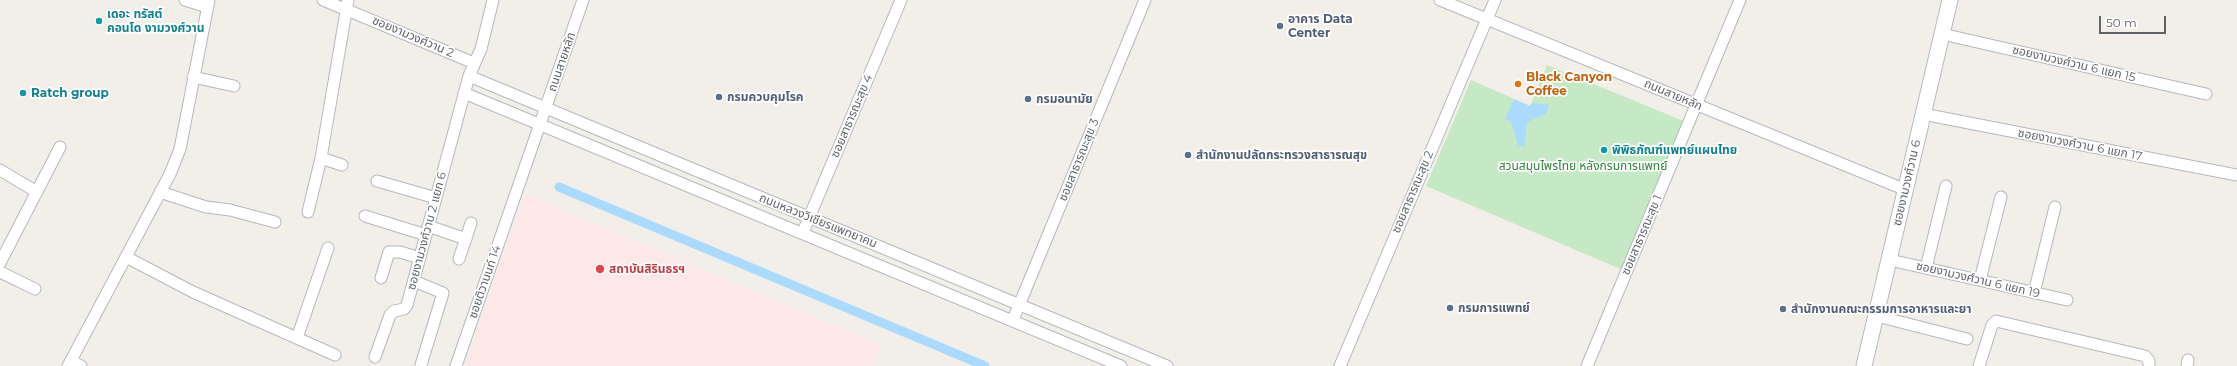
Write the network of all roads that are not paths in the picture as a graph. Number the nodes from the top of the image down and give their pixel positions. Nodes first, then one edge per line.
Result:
1 (185, 0) edge
2 (323, 0) edge
3 (493, 0) edge
4 (583, 0) edge
5 (901, 0) edge
6 (1145, 0) edge
7 (1440, 0) edge
8 (1495, 0) edge
9 (1740, 0) edge
10 (1950, 0) edge
11 (208, 4) edge
12 (346, 5) edge
13 (1487, 19) junction
14 (1942, 34) junction
15 (474, 63) junction
16 (469, 76) junction
17 (193, 77) junction
18 (234, 86) dead end
19 (464, 93) junction
20 (2206, 94) dead end
21 (1696, 105) junction
22 (546, 109) junction
23 (1923, 114) junction
24 (541, 123) junction
25 (60, 147) dead end
26 (321, 158) junction
27 (342, 165) dead end
28 (0, 170) edge
29 (2237, 175) edge
30 (377, 181) dead end
31 (1946, 186) dead end
32 (1906, 190) junction
33 (37, 192) junction
34 (160, 192) junction
35 (2001, 197) dead end
36 (436, 198) junction
37 (2055, 207) dead end
38 (308, 212) dead end
39 (365, 216) dead end
40 (810, 218) junction
41 (275, 222) dead end
42 (471, 222) dead end
43 (427, 230) junction
44 (802, 232) junction
45 (466, 239) junction
46 (328, 248) dead end
47 (126, 257) junction
48 (420, 258) junction
49 (460, 259) dead end
50 (1890, 260) junction
51 (0, 263) edge
52 (1926, 268) junction
53 (0, 272) edge
54 (381, 278) dead end
55 (1980, 280) junction
56 (414, 281) junction
57 (36, 289) dead end
58 (2034, 292) junction
59 (2067, 300) dead end
60 (1019, 305) junction
61 (1877, 316) junction
62 (1013, 320) junction
63 (296, 338) junction
64 (1967, 339) dead end
65 (335, 356) dead end
66 (375, 357) dead end
67 (69, 364) edge
68 (421, 365) edge
69 (81, 366) edge
70 (456, 366) edge
71 (1121, 366) edge
72 (1167, 366) edge
73 (1340, 366) edge
74 (1587, 366) edge
75 (1864, 366) edge
76 (1979, 366) edge
77 (2149, 366) edge

1 - 11 street
2 - 12 street, ซอยงามวงศ์วาน 2
3 - 15 street
4 - 22 street, ถนนสายหลัก
5 - 40 street, ซอยสาธารณะสุข 4
6 - 60 street, ซอยสาธารณะสุข 3
7 - 13 street, ถนนสายหลัก
8 - 13 street, ซอยสาธารณะสุข 2
9 - 21 street, ซอยสาธารณะสุข 1
10 - 14 street, ซอยงามวงศ์วาน 6
11 - 17 street
12 - 15 street, ซอยงามวงศ์วาน 2
12 - 26 street
13 - 21 street, ถนนสายหลัก
13 - 73 street, ซอยสาธารณะสุข 2
14 - 20 street, ซอยงามวงศ์วาน 6 แยก 15
14 - 23 street, ซอยงามวงศ์วาน 6
15 - 16 street
16 - 19 street
16 - 22 street, ถนนหลวงวิเชียรแพทยาคม
17 - 18 street
17 - 34 street
19 - 24 street, ถนนหลวงวิเชียรแพทยาคม
19 - 36 street, ซอยงามวงศ์วาน 2 แยก 6
21 - 32 street, ถนนสายหลัก
21 - 74 street, ซอยสาธารณะสุข 1
22 - 24 street, ถนนสายหลัก
22 - 40 street, ถนนหลวงวิเชียรแพทยาคม
23 - 29 street, ซอยงามวงศ์วาน 6 แยก 17
23 - 32 street, ซอยงามวงศ์วาน 6
24 - 44 street, ถนนหลวงวิเชียรแพทยาคม
24 - 70 street, ซอยติวานนท์ 14
25 - 33 street
26 - 27 street
26 - 38 street
28 - 33 street
30 - 36 street
31 - 52 street
32 - 50 street, ซอยงามวงศ์วาน 6
33 - 51 street
34 - 41 street
34 - 47 street
35 - 55 street
36 - 43 street, ซอยงามวงศ์วาน 2 แยก 6
37 - 58 street
39 - 43 street
40 - 44 street, ซอยสาธารณะสุข 4
40 - 60 street, ถนนหลวงวิเชียรแพทยาคม
42 - 45 street
43 - 45 street
43 - 48 street, ซอยงามวงศ์วาน 2 แยก 6
44 - 62 street, ถนนหลวงวิเชียรแพทยาคม
45 - 49 street
46 - 63 street
47 - 63 street
47 - 67 street
48 - 54 street
48 - 56 street, ซอยงามวงศ์วาน 2 แยก 6
50 - 52 street, ซอยงามวงศ์วาน 6 แยก 19
50 - 61 street, ซอยงามวงศ์วาน 6
52 - 55 street, ซอยงามวงศ์วาน 6 แยก 19
53 - 57 street
55 - 58 street, ซอยงามวงศ์วาน 6 แยก 19
56 - 66 street, ซอยงามวงศ์วาน 2 แยก 6
56 - 68 street
58 - 59 street, ซอยงามวงศ์วาน 6 แยก 19
60 - 62 street, ซอยสาธารณะสุข 3
60 - 72 street, ถนนหลวงวิเชียรแพทยาคม
61 - 64 street
61 - 75 street, ซอยงามวงศ์วาน 6
62 - 71 street, ถนนหลวงวิเชียรแพทยาคม
63 - 65 street
67 - 69 street
76 - 77 street

